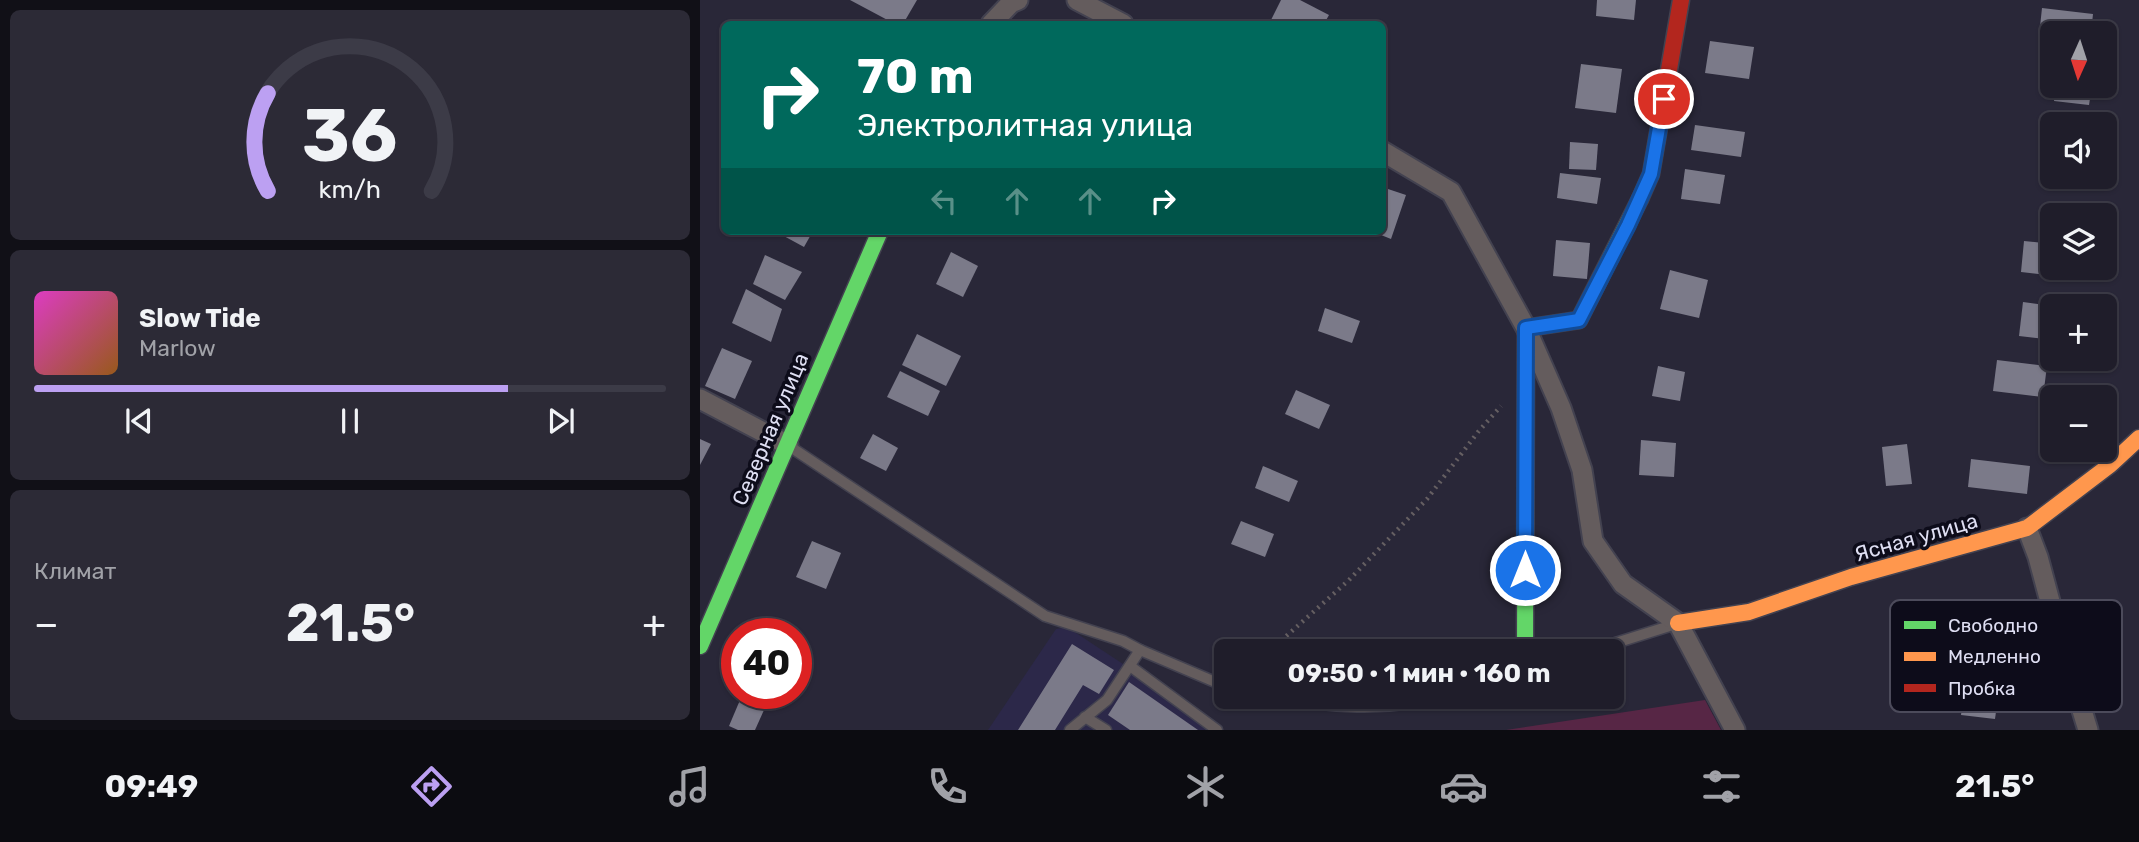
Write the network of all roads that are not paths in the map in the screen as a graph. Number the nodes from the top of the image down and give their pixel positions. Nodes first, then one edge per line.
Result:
1 (1018, 0) edge
2 (1077, 0) edge
3 (1681, 0) edge
4 (994, 21) edge
5 (1117, 21) edge
6 (1386, 153) edge
7 (878, 235) edge
8 (1526, 328) junction
9 (700, 398) edge
10 (2139, 438) edge
11 (788, 445) junction
12 (2027, 528) junction
13 (2050, 600) edge
14 (1678, 623) junction
15 (1525, 639) edge
16 (1624, 640) edge
17 (700, 646) edge
18 (1140, 650) junction
19 (1130, 666) junction
20 (1214, 681) edge
21 (2083, 712) edge
22 (1086, 717) junction
23 (1070, 730) edge
24 (1106, 730) edge
25 (1217, 730) edge
26 (1735, 730) edge
27 (2088, 730) edge

1 - 4 street
2 - 5 street
3 - 8 street
6 - 8 street
7 - 11 street, Северная улица
8 - 14 street
8 - 15 street
9 - 11 street
10 - 12 street, Ясная улица
11 - 17 street, Северная улица
11 - 18 lane
12 - 13 street
12 - 14 street, Ясная улица
14 - 16 lane
14 - 26 street
18 - 19 lane
18 - 20 lane
19 - 22 lane
19 - 25 lane
21 - 27 street
22 - 23 lane
22 - 24 lane

